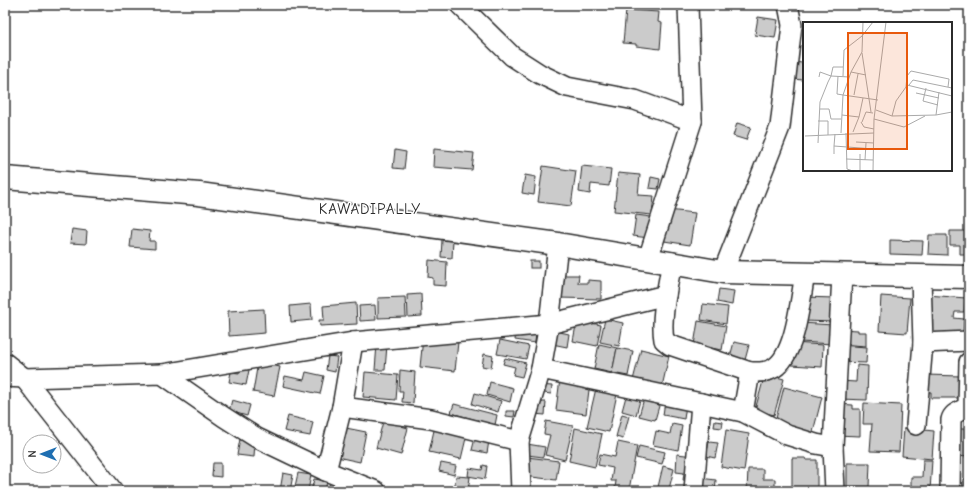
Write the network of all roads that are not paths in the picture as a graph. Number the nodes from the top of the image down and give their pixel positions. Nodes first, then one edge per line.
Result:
1 (460, 5) edge
2 (688, 5) edge
3 (788, 5) edge
4 (692, 121) junction
5 (5, 178) edge
6 (558, 244) junction
7 (648, 259) junction
8 (672, 262) junction
9 (723, 272) junction
10 (805, 274) junction
11 (842, 275) junction
12 (922, 277) junction
13 (969, 277) edge
14 (666, 295) junction
15 (549, 324) junction
16 (353, 342) junction
17 (969, 342) edge
18 (923, 343) junction
19 (969, 362) edge
20 (5, 363) edge
21 (541, 369) junction
22 (750, 372) junction
23 (162, 374) junction
24 (5, 377) edge
25 (24, 378) junction
26 (701, 403) junction
27 (342, 407) junction
28 (743, 412) junction
29 (916, 425) dead end
30 (519, 441) junction
31 (833, 447) junction
32 (326, 471) junction
33 (368, 490) edge
34 (113, 491) edge
35 (521, 491) edge
36 (694, 491) edge
37 (834, 491) edge
38 (950, 491) edge

1 - 4 street
2 - 4 street
3 - 9 street
4 - 7 street
5 - 6 main road
6 - 7 main road
6 - 15 street
7 - 8 main road
8 - 9 main road
8 - 14 street
9 - 10 main road
10 - 11 main road
10 - 22 street
11 - 12 main road
11 - 31 street
12 - 13 main road
12 - 18 street
14 - 15 street
14 - 22 street
15 - 16 street
15 - 21 street
16 - 23 street
16 - 27 street
17 - 18 street
18 - 29 street
19 - 38 street
20 - 25 street
21 - 26 street
21 - 30 street
22 - 28 street
23 - 25 street
23 - 32 street
24 - 25 street
25 - 34 street
26 - 28 street
26 - 36 street
27 - 30 street
27 - 32 street
28 - 31 street
30 - 35 street
31 - 37 street
32 - 33 street

